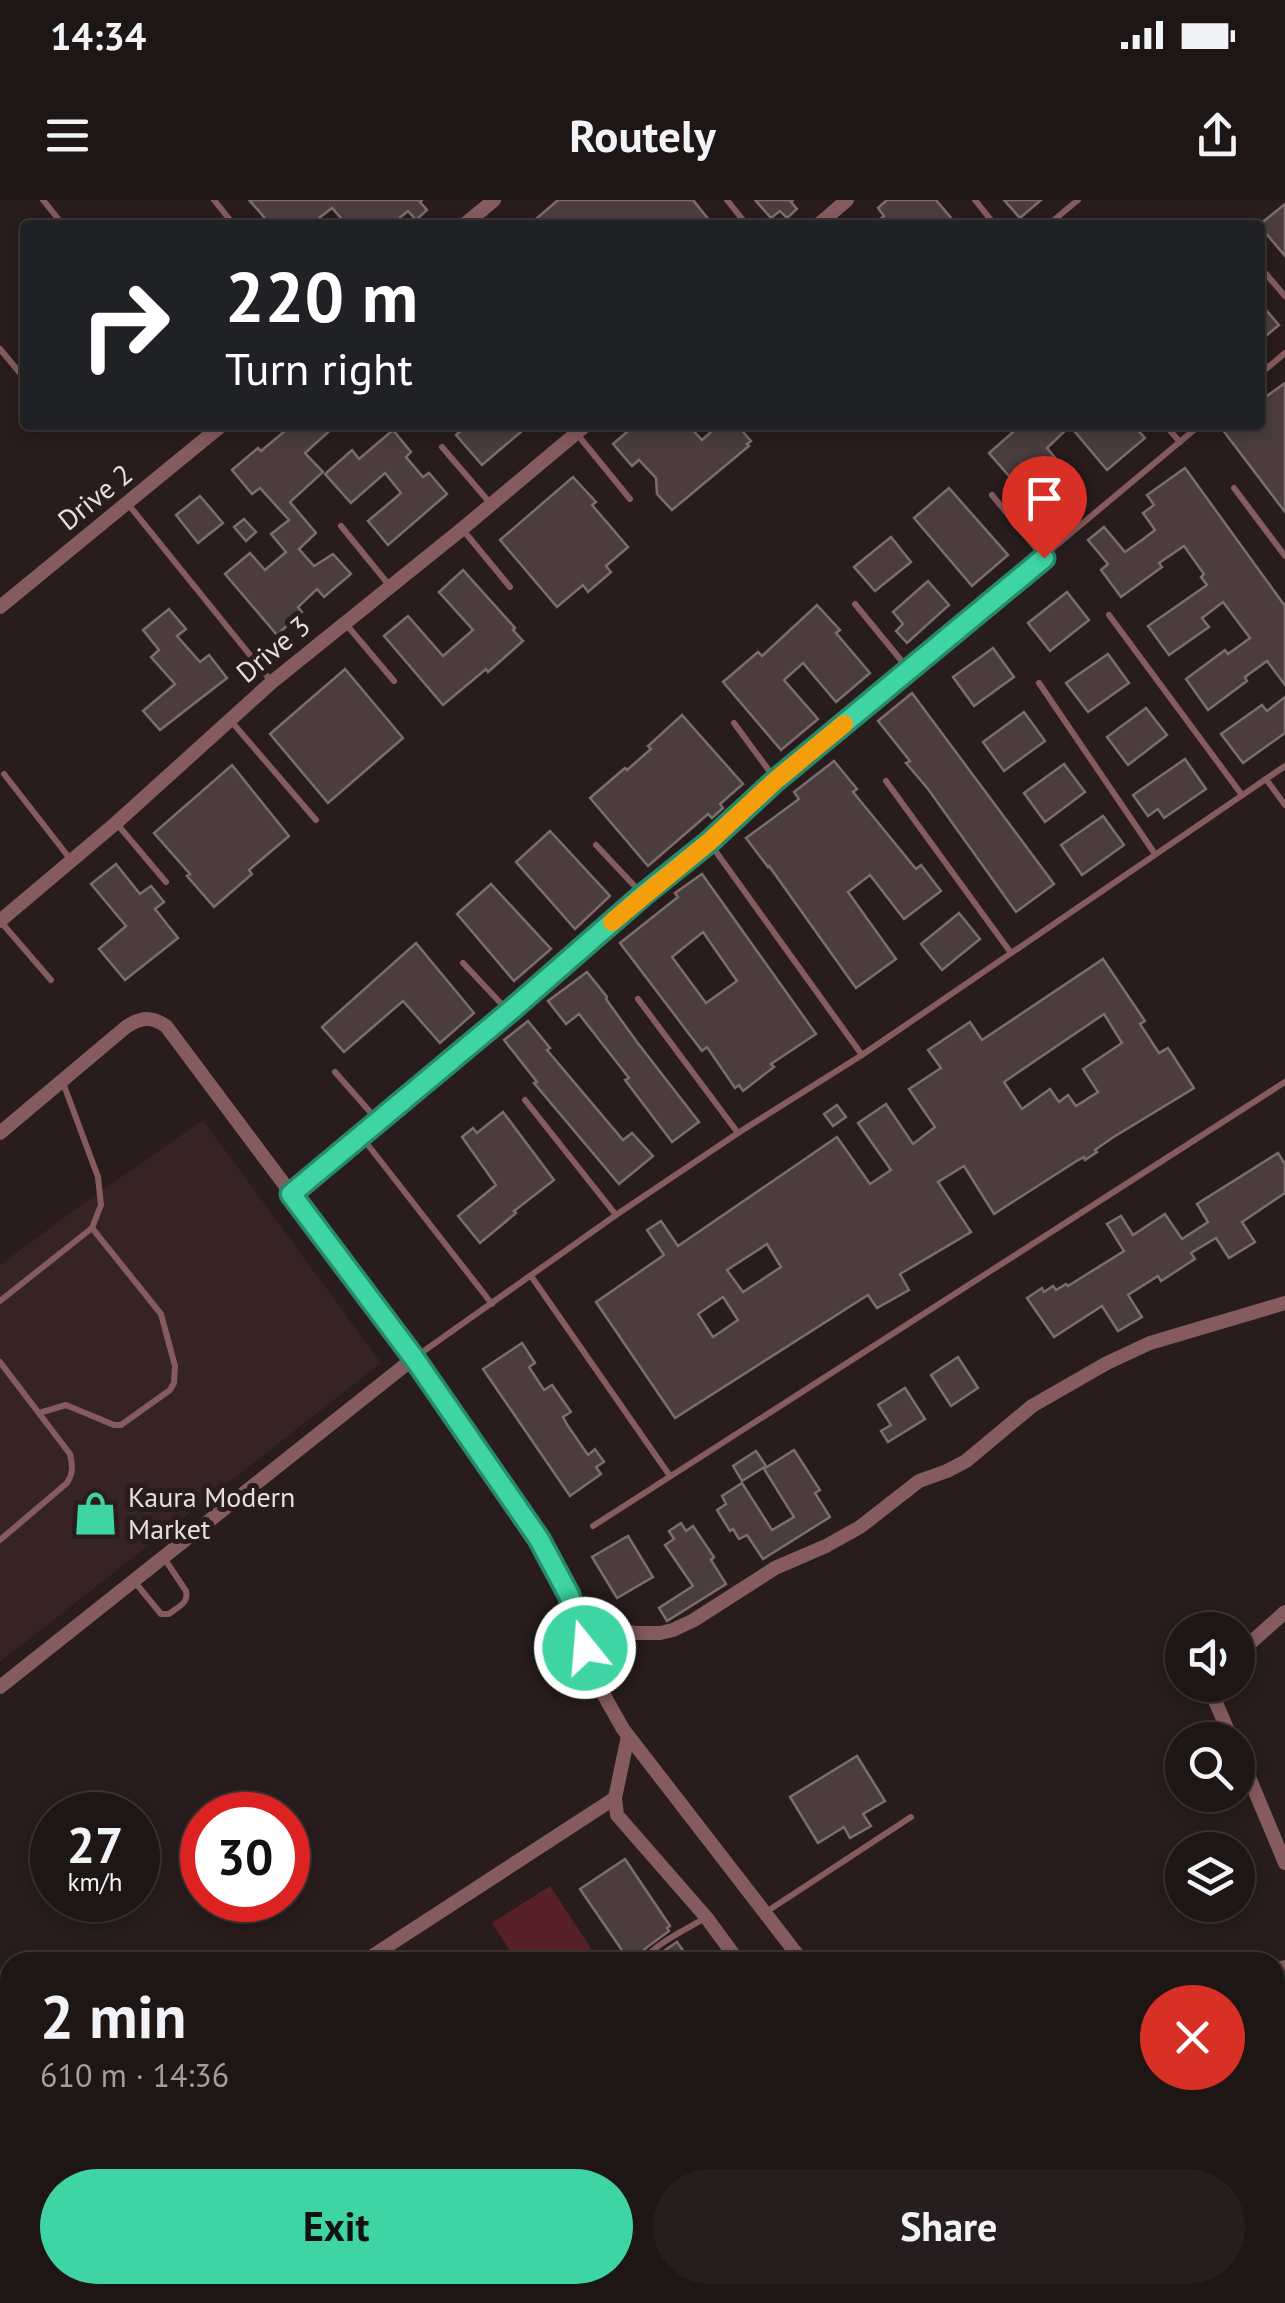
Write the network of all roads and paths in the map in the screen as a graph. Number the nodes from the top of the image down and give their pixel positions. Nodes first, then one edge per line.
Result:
1 (43, 200) edge
2 (214, 200) edge
3 (494, 200) edge
4 (728, 200) edge
5 (847, 200) edge
6 (975, 200) edge
7 (1078, 200) edge
8 (59, 220) edge
9 (230, 220) edge
10 (470, 220) edge
11 (744, 220) edge
12 (824, 220) edge
13 (991, 220) edge
14 (1054, 220) edge
15 (1265, 273) edge
16 (1285, 296) edge
17 (0, 349) edge
18 (1285, 352) edge
19 (1265, 370) edge
20 (20, 373) edge
21 (216, 430) edge
22 (579, 430) edge
23 (582, 430) edge
24 (1169, 430) edge
25 (1194, 430) edge
26 (1180, 442) junction
27 (442, 447) dead end
28 (1234, 488) dead end
29 (992, 495) dead end
30 (630, 499) dead end
31 (127, 503) junction
32 (491, 504) junction
33 (341, 526) dead end
34 (462, 530) junction
35 (1285, 556) edge
36 (1044, 558) junction
37 (390, 586) junction
38 (510, 586) dead end
39 (855, 604) dead end
40 (0, 607) edge
41 (1109, 615) dead end
42 (344, 622) junction
43 (909, 670) junction
44 (394, 681) dead end
45 (272, 682) junction
46 (1039, 682) dead end
47 (230, 720) junction
48 (734, 723) dead end
49 (1285, 766) edge
50 (4, 774) dead end
51 (1266, 779) junction
52 (776, 780) junction
53 (886, 780) dead end
54 (1242, 795) junction
55 (1285, 805) edge
56 (316, 820) dead end
57 (116, 823) junction
58 (709, 842) junction
59 (596, 845) dead end
60 (1155, 854) junction
61 (71, 861) junction
62 (166, 882) dead end
63 (643, 895) junction
64 (0, 921) edge
65 (1010, 953) junction
66 (463, 963) dead end
67 (51, 980) dead end
68 (638, 998) dead end
69 (509, 1012) junction
70 (862, 1055) junction
71 (335, 1072) dead end
72 (62, 1080) junction
73 (1285, 1082) edge
74 (526, 1100) dead end
75 (379, 1122) junction
76 (0, 1133) edge
77 (738, 1134) junction
78 (361, 1136) junction
79 (291, 1194) junction
80 (616, 1215) junction
81 (92, 1228) junction
82 (531, 1276) junction
83 (0, 1301) edge
84 (1285, 1303) edge
85 (492, 1304) junction
86 (414, 1358) junction
87 (0, 1362) edge
88 (39, 1412) junction
89 (670, 1476) junction
90 (593, 1526) dead end
91 (0, 1540) edge
92 (164, 1556) junction
93 (133, 1580) junction
94 (1285, 1612) edge
95 (578, 1624) junction
96 (1255, 1639) edge
97 (0, 1687) edge
98 (628, 1736) junction
99 (1255, 1792) edge
100 (615, 1798) junction
101 (911, 1817) dead end
102 (1285, 1863) edge
103 (765, 1913) junction
104 (706, 1917) junction
105 (378, 1952) edge
106 (651, 1952) edge
107 (732, 1952) edge
108 (795, 1952) edge

1 - 8 lane
2 - 9 lane
3 - 10 street
4 - 11 lane
5 - 12 street
6 - 13 lane
7 - 14 lane
15 - 16 lane
17 - 20 lane
18 - 19 lane
21 - 31 street, Drive 2
22 - 32 street, Drive 3
23 - 30 lane
24 - 26 lane
25 - 26 lane
26 - 36 lane
27 - 32 lane
28 - 35 lane
29 - 36 lane
31 - 40 street, Drive 2
31 - 45 lane
32 - 34 street, Drive 3
33 - 37 lane
34 - 37 street, Drive 3
34 - 38 lane
36 - 43 lane
37 - 42 street, Drive 3
39 - 43 lane
41 - 54 lane
42 - 44 lane
42 - 45 street, Drive 3
43 - 52 lane
45 - 47 street, Drive 3
46 - 60 lane
47 - 56 lane
47 - 57 street, Drive 3
48 - 52 lane
49 - 51 lane
50 - 61 lane
51 - 54 lane
51 - 55 lane
52 - 58 lane
53 - 65 lane
54 - 60 lane
57 - 61 street, Drive 3
57 - 62 lane
58 - 63 lane
58 - 70 lane
59 - 63 lane
60 - 65 lane
61 - 64 street, Drive 3
63 - 69 lane
64 - 67 lane
65 - 70 lane
66 - 69 lane
68 - 77 lane
69 - 75 lane
70 - 77 lane
71 - 75 lane
72 - 76 street
72 - 79 street
72 - 81 lane
73 - 89 lane
74 - 80 lane
75 - 78 lane
77 - 80 lane
78 - 79 lane
78 - 85 lane
79 - 86 street
80 - 82 lane
81 - 83 lane
81 - 88 lane
82 - 85 lane
82 - 89 lane
84 - 95 street
85 - 86 lane
86 - 92 street
86 - 95 street
87 - 88 lane
88 - 91 lane
89 - 90 lane
92 - 93 street
92 - 93 lane
93 - 97 street
94 - 96 street
95 - 98 street
98 - 100 street
98 - 103 street
99 - 102 street
100 - 104 street
100 - 105 street
101 - 103 lane
103 - 108 street
104 - 106 lane
104 - 107 street

